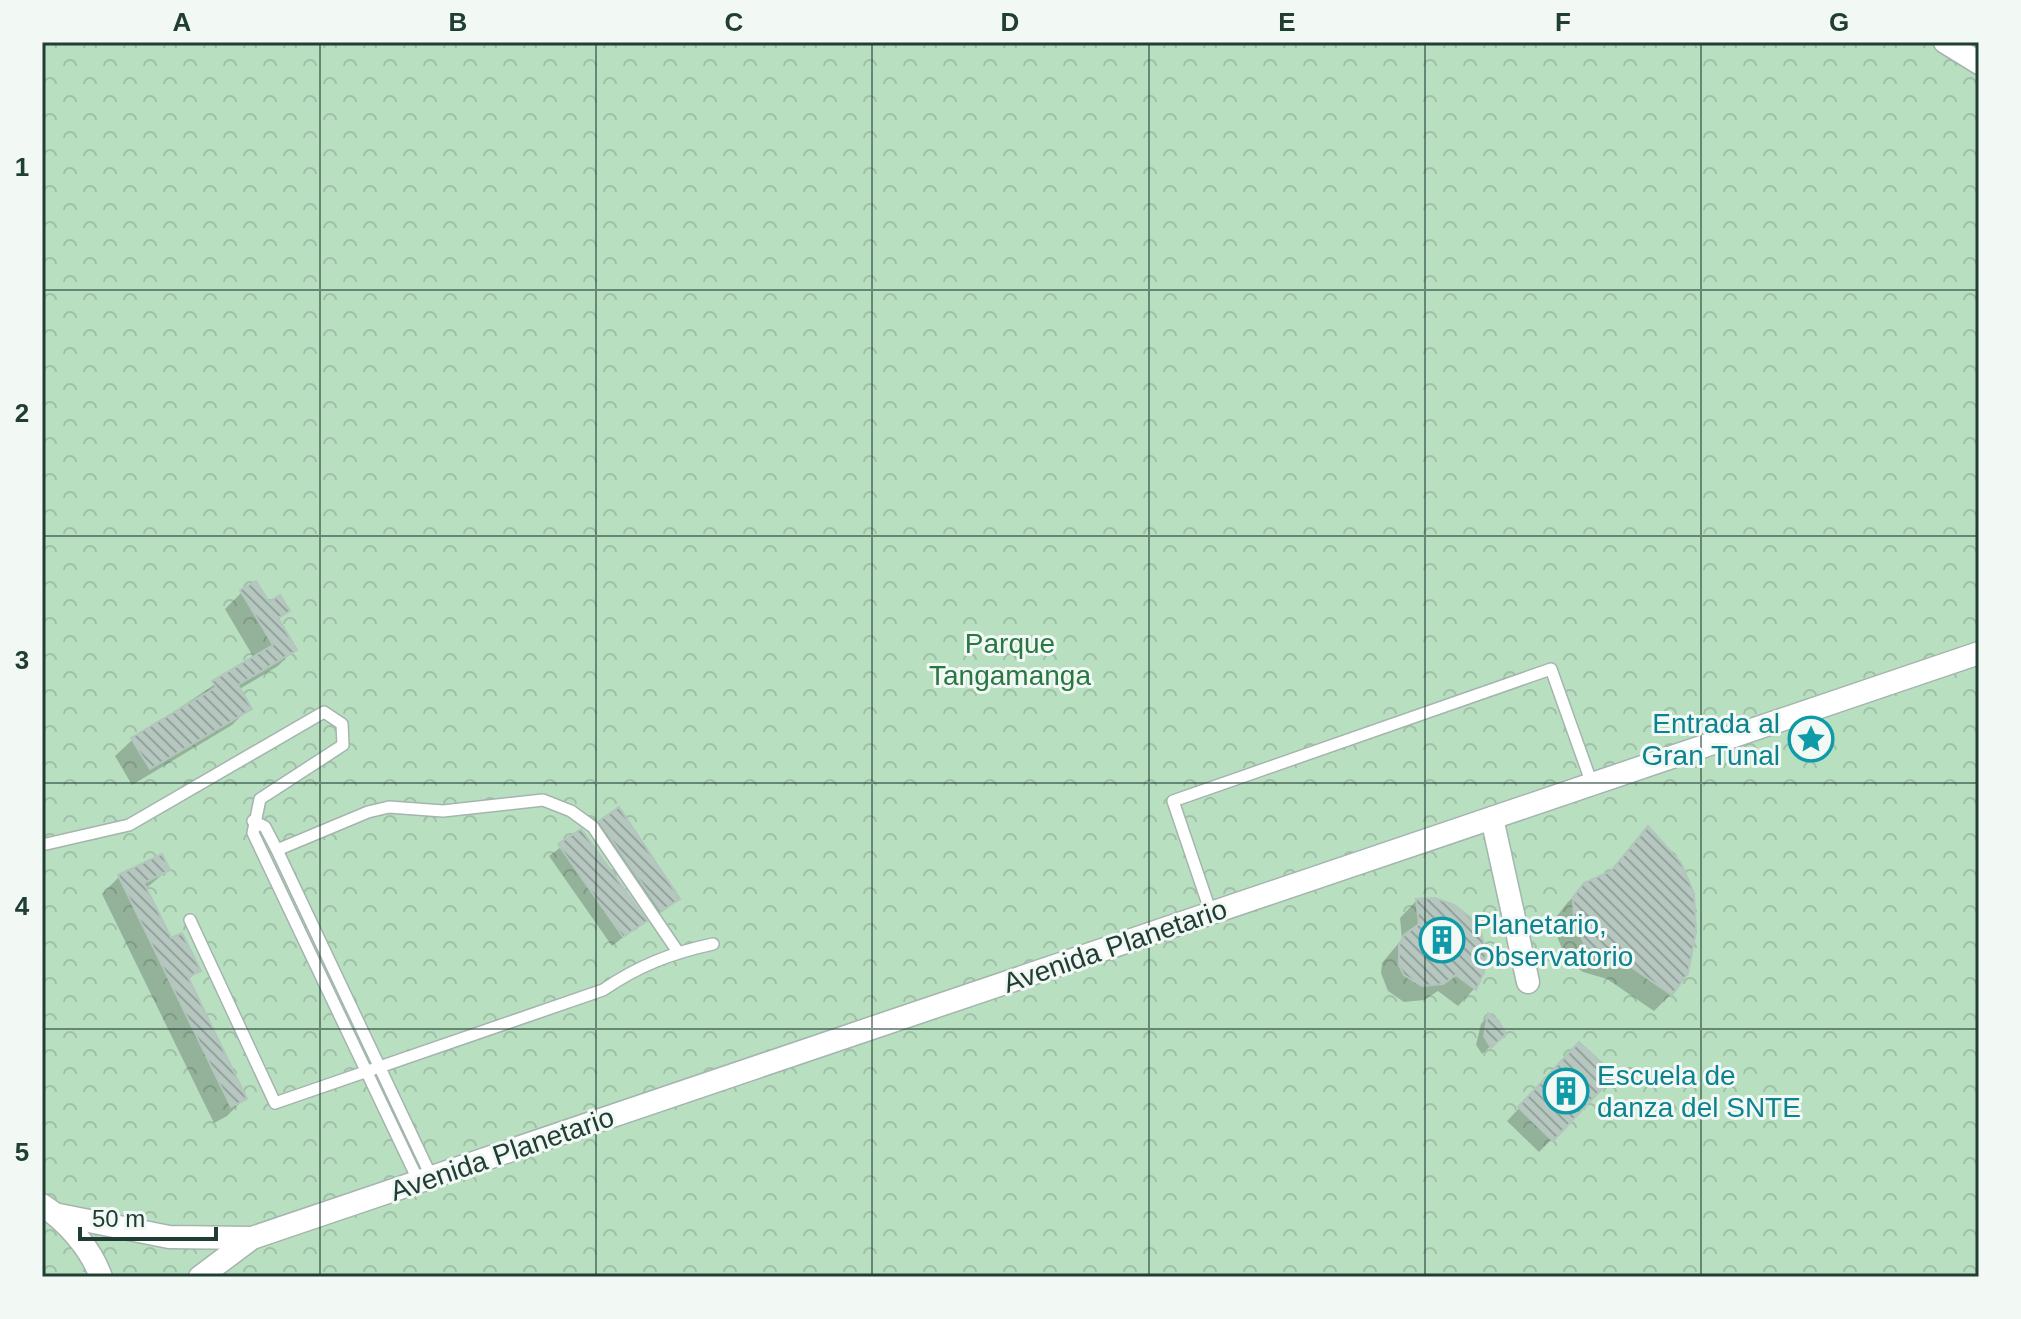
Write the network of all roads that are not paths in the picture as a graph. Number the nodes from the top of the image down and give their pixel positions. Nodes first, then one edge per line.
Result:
1 (1945, 42) edge
2 (1979, 63) edge
3 (1979, 653) edge
4 (1592, 784) junction
5 (1492, 818) junction
6 (253, 821) junction
7 (42, 845) edge
8 (277, 850) junction
9 (1211, 913) junction
10 (190, 920) dead end
11 (713, 944) dead end
12 (678, 952) junction
13 (1528, 982) dead end
14 (379, 1067) junction
15 (367, 1071) junction
16 (425, 1180) junction
17 (50, 1210) edge
18 (252, 1238) junction
19 (101, 1277) edge
20 (200, 1277) edge

1 - 2 street
3 - 4 street, Avenida Planetario
4 - 5 street, Avenida Planetario
4 - 9 lane
5 - 9 street, Avenida Planetario
5 - 13 street
6 - 7 lane
6 - 8 lane
6 - 15 lane
8 - 12 lane
8 - 14 lane
9 - 16 street, Avenida Planetario
10 - 15 lane
11 - 12 lane
12 - 14 lane
14 - 15 lane
14 - 16 lane
15 - 16 lane
16 - 18 street, Avenida Planetario
17 - 18 street, Avenida Planetario
17 - 19 street
18 - 20 street, Avenida Planetario

